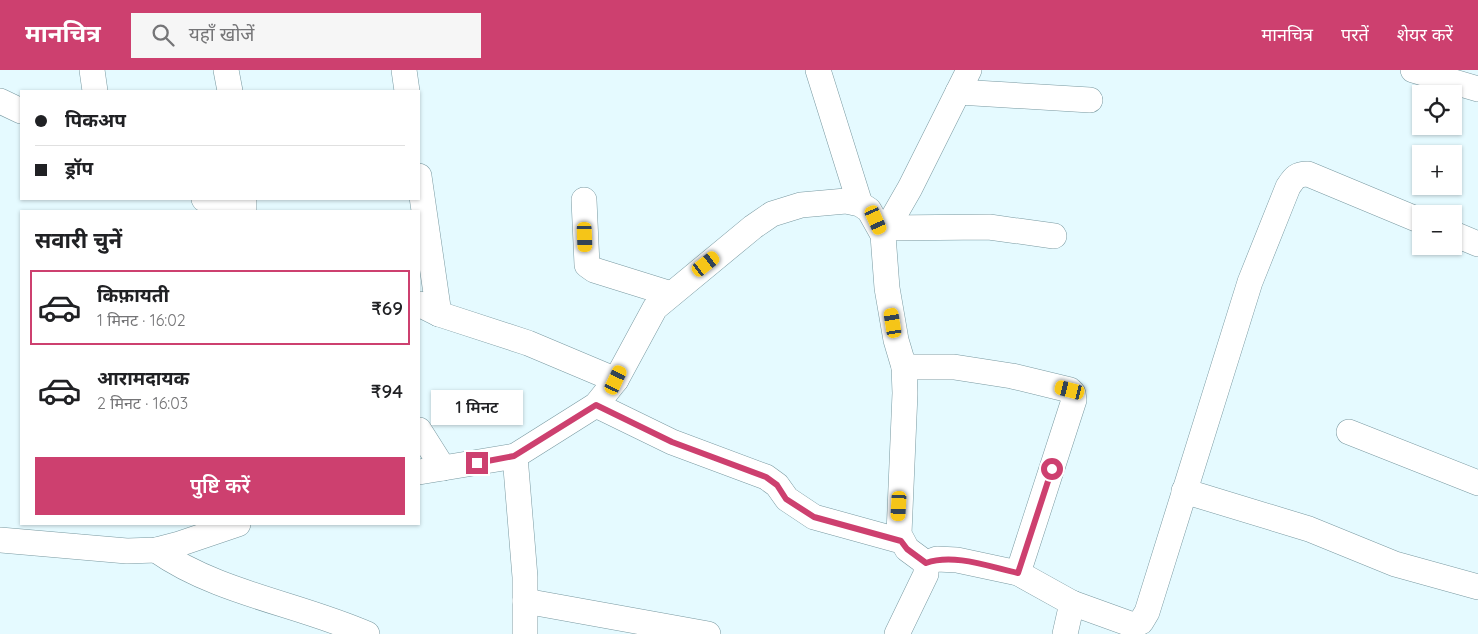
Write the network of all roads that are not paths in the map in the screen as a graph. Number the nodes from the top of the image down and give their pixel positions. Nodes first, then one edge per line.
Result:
1 (92, 70) edge
2 (226, 70) edge
3 (404, 70) edge
4 (818, 70) edge
5 (969, 70) edge
6 (1413, 70) edge
7 (1478, 89) edge
8 (95, 90) edge
9 (230, 90) edge
10 (406, 90) edge
11 (958, 92) junction
12 (1090, 100) dead end
13 (0, 101) edge
14 (20, 111) edge
15 (420, 189) edge
16 (206, 200) edge
17 (584, 200) dead end
18 (860, 204) junction
19 (226, 210) edge
20 (1412, 217) edge
21 (885, 231) junction
22 (1054, 236) dead end
23 (1462, 237) edge
24 (1478, 244) edge
25 (671, 294) junction
26 (429, 309) edge
27 (904, 367) junction
28 (616, 380) junction
29 (596, 405) junction
30 (1349, 432) dead end
31 (420, 433) edge
32 (514, 456) junction
33 (431, 470) edge
34 (1478, 483) edge
35 (1184, 491) junction
36 (235, 525) edge
37 (0, 540) edge
38 (901, 541) junction
39 (156, 550) junction
40 (926, 563) junction
41 (1018, 573) junction
42 (1478, 587) edge
43 (525, 601) junction
44 (1072, 603) junction
45 (367, 634) edge
46 (525, 634) edge
47 (708, 634) edge
48 (897, 634) edge
49 (1065, 634) edge

1 - 8 street
2 - 9 street
3 - 10 street
4 - 18 street
5 - 11 street
6 - 7 street
11 - 12 street
11 - 21 street
13 - 14 street
15 - 26 street
16 - 19 street
17 - 25 street
18 - 21 street
18 - 25 street
20 - 35 street
21 - 22 street
21 - 27 street
23 - 24 street
25 - 28 street
26 - 28 street
27 - 38 street
27 - 41 street
28 - 29 street
29 - 32 street
29 - 38 street
30 - 34 street
31 - 33 street
32 - 33 street
32 - 43 street
35 - 42 street
35 - 44 street
36 - 39 street
37 - 39 street
38 - 40 street
39 - 45 street
40 - 41 street
40 - 48 street
41 - 44 street
43 - 46 street
43 - 47 street
44 - 49 street

